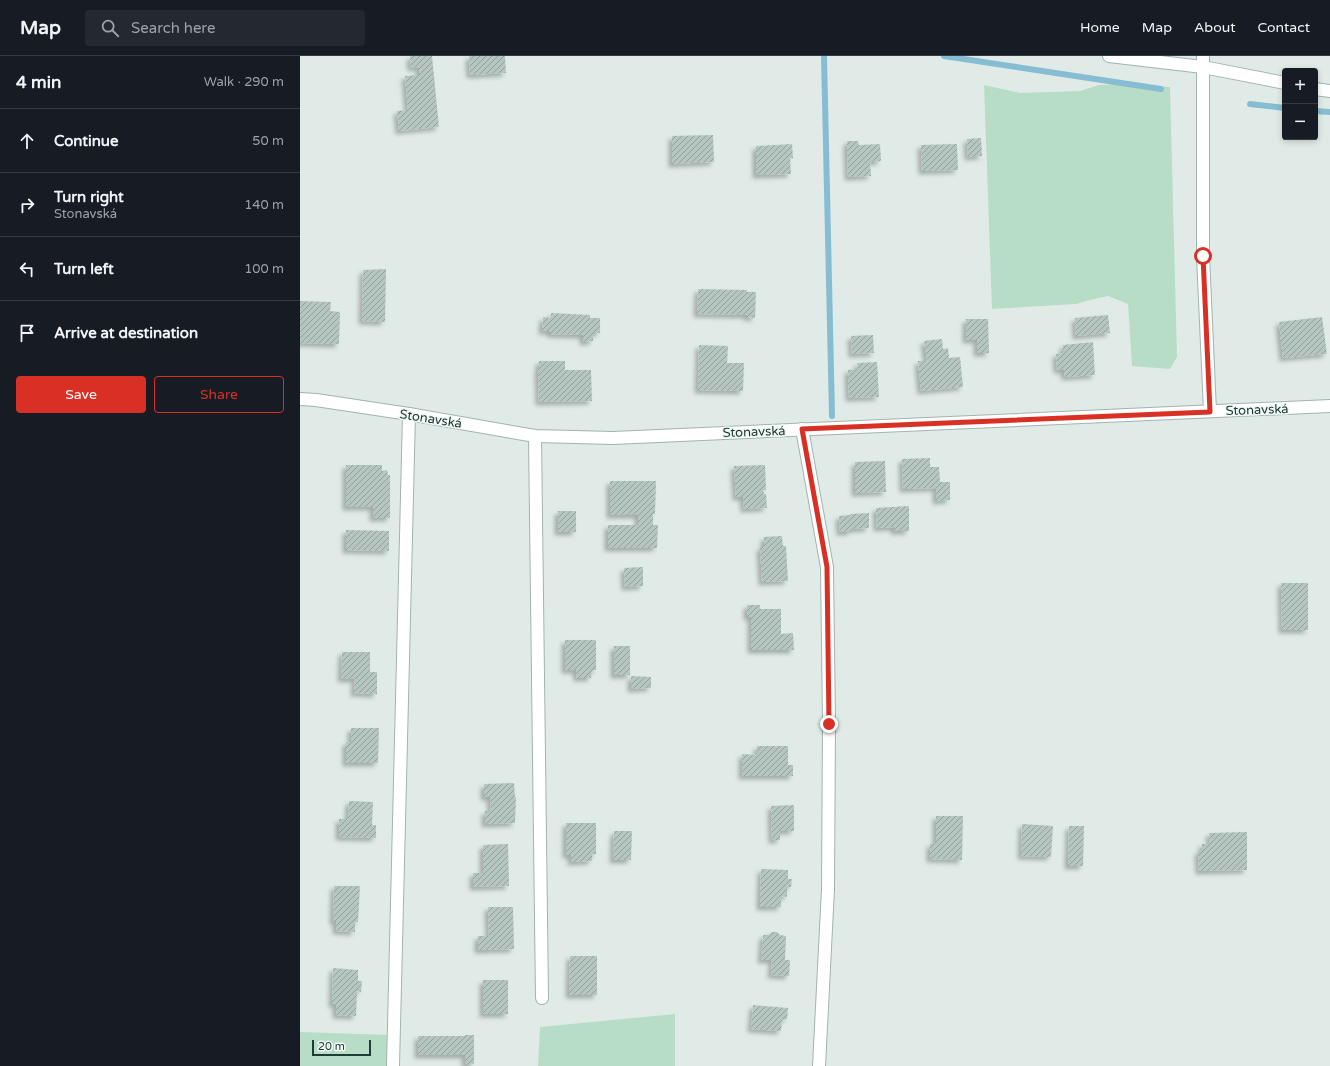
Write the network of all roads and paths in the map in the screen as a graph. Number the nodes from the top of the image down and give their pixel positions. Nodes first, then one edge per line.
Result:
1 (1110, 56) edge
2 (1203, 62) edge
3 (1282, 82) edge
4 (1318, 89) edge
5 (1330, 91) edge
6 (300, 399) edge
7 (1330, 406) edge
8 (1210, 412) junction
9 (409, 414) junction
10 (802, 429) junction
11 (536, 436) junction
12 (542, 998) dead end
13 (393, 1066) edge
14 (819, 1066) edge

1 - 2 street
2 - 3 street
2 - 8 street
4 - 5 street
6 - 9 street, Stonavská
7 - 8 street, Stonavská
8 - 10 street, Stonavská
9 - 11 street, Stonavská
9 - 13 street
10 - 11 street, Stonavská
10 - 14 street
11 - 12 street

